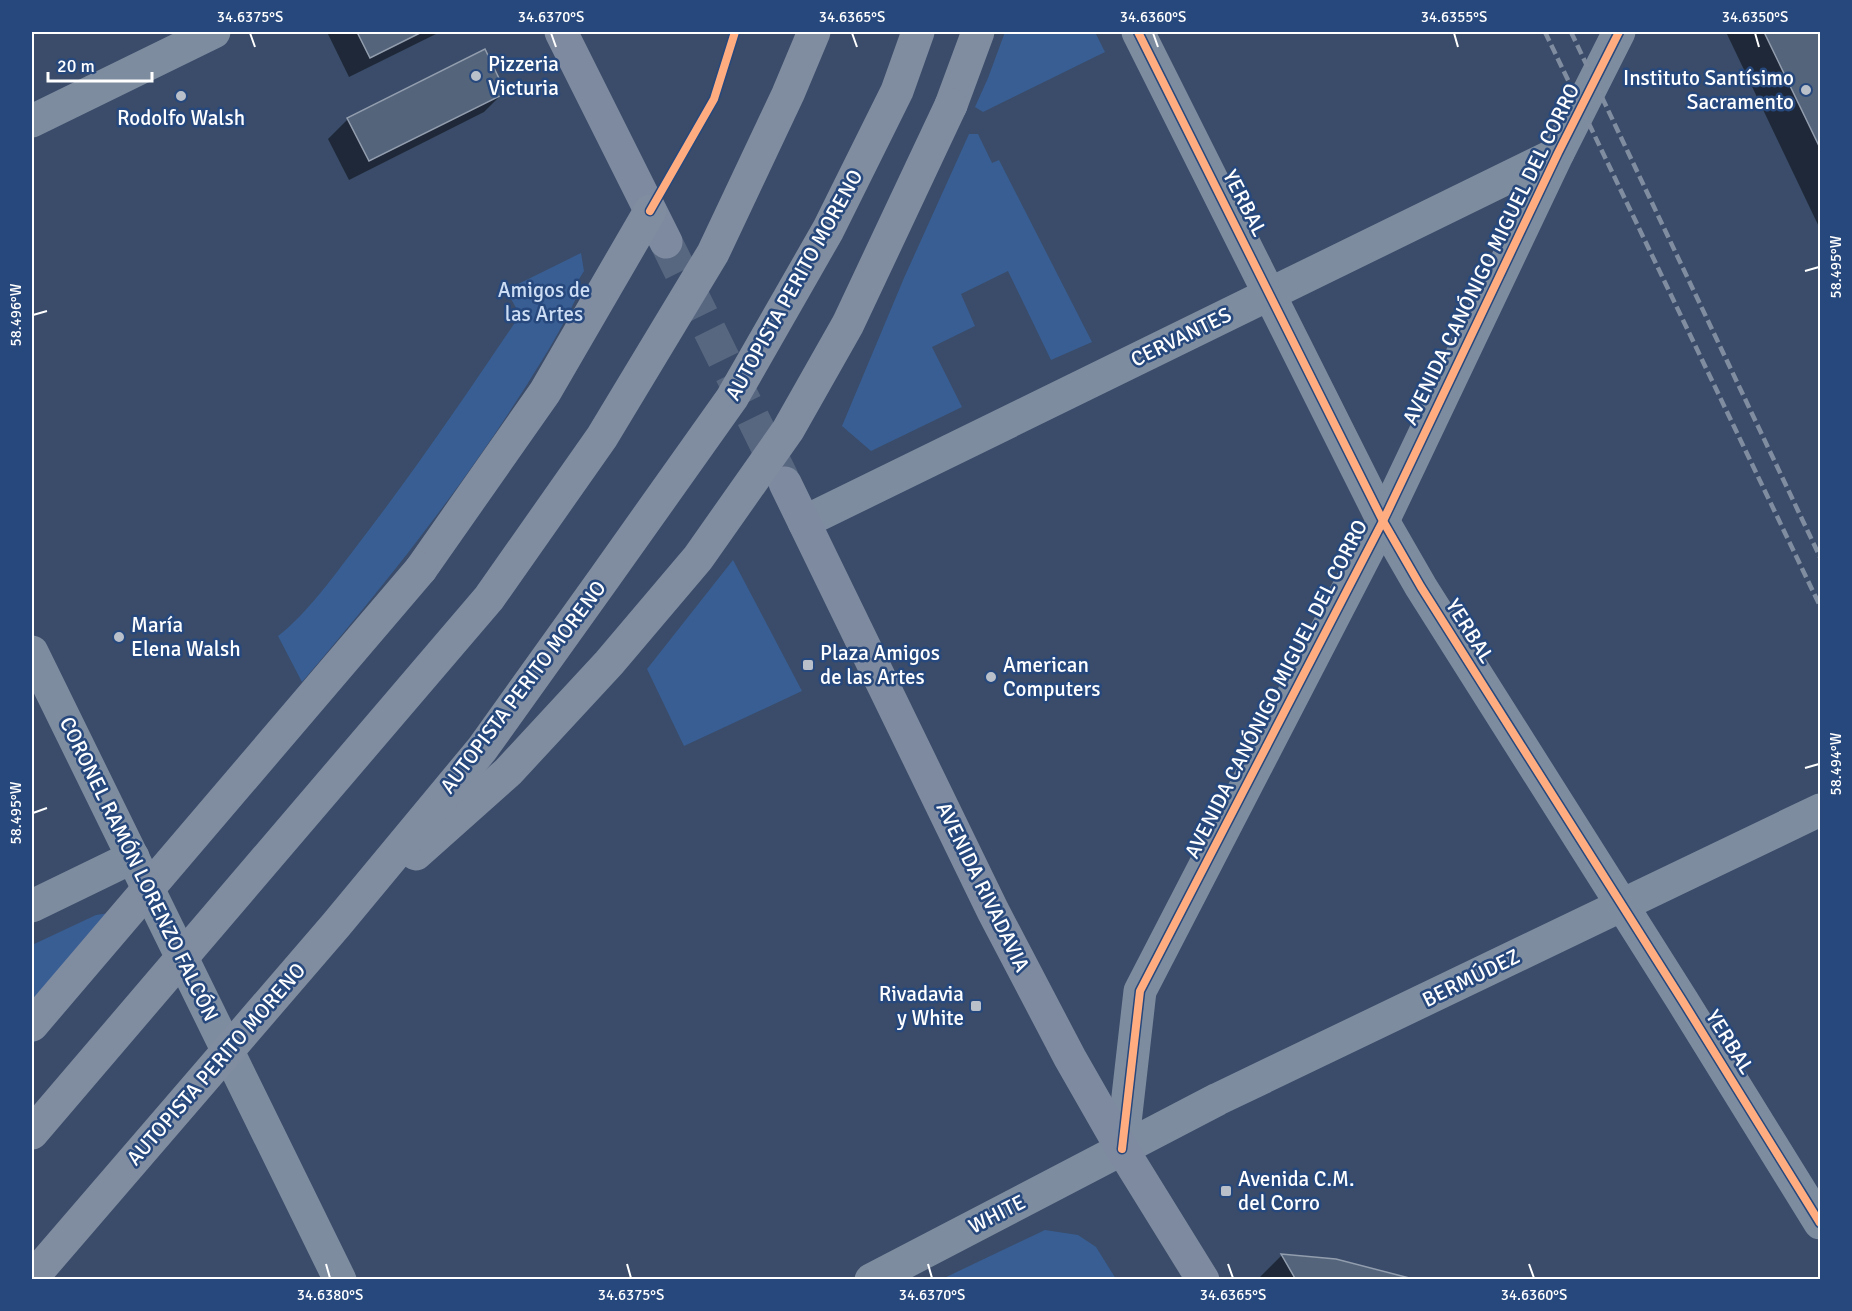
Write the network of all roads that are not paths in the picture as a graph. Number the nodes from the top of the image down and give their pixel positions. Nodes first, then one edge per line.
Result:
1 (214, 32) edge
2 (561, 32) edge
3 (814, 32) edge
4 (918, 32) edge
5 (978, 32) edge
6 (1138, 32) edge
7 (1619, 32) edge
8 (32, 122) edge
9 (1558, 153) junction
10 (650, 211) junction
11 (666, 242) tunnel mouth
12 (1270, 293) junction
13 (785, 483) tunnel mouth
14 (1383, 521) junction
15 (804, 522) junction
16 (32, 652) edge
17 (1821, 810) edge
18 (133, 857) junction
19 (32, 906) edge
20 (1623, 906) junction
21 (336, 925) junction
22 (32, 1024) edge
23 (32, 1134) edge
24 (1122, 1149) junction
25 (1821, 1223) edge
26 (32, 1278) edge
27 (340, 1280) edge
28 (871, 1280) edge
29 (1203, 1280) edge

1 - 8 street
2 - 10 main road
3 - 23 highway, bridge
4 - 21 highway, AUTOPISTA PERITO MORENO, bridge
5 - 21 highway, bridge
6 - 12 street, YERBAL
7 - 9 street, AVENIDA CANÓNIGO MIGUEL DEL CORRO
9 - 12 street, CERVANTES
9 - 14 street, AVENIDA CANÓNIGO MIGUEL DEL CORRO
10 - 11 main road
10 - 22 highway, bridge
12 - 14 street, YERBAL
12 - 15 street, CERVANTES
13 - 15 main road, AVENIDA RIVADAVIA
14 - 20 street, YERBAL
14 - 24 street, AVENIDA CANÓNIGO MIGUEL DEL CORRO
15 - 24 main road, AVENIDA RIVADAVIA
16 - 18 street, CORONEL RAMÓN LORENZO FALCÓN
17 - 20 street, BERMÚDEZ
18 - 19 street
18 - 27 street, CORONEL RAMÓN LORENZO FALCÓN
20 - 24 street, BERMÚDEZ
20 - 25 street, YERBAL
21 - 26 highway, AUTOPISTA PERITO MORENO, bridge
24 - 28 street, WHITE
24 - 29 main road, AVENIDA RIVADAVIA

